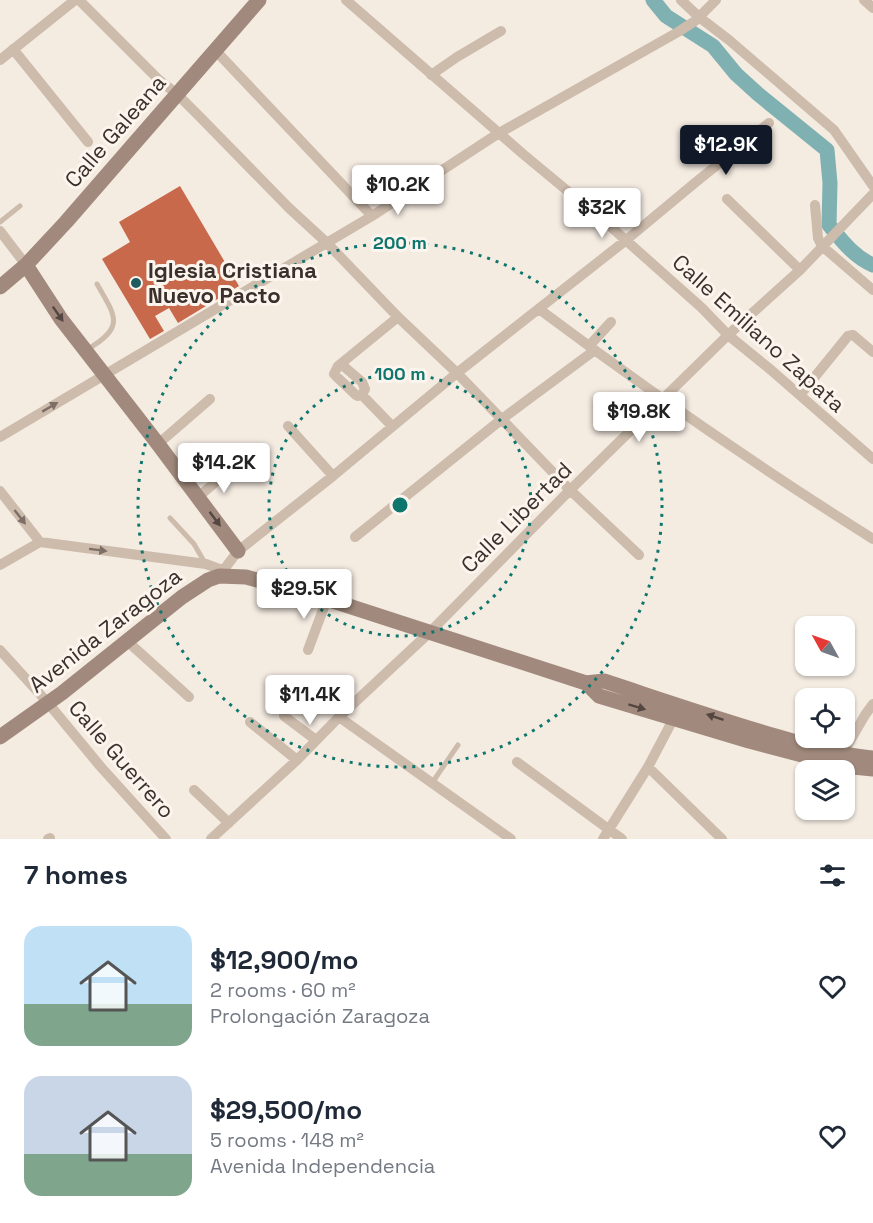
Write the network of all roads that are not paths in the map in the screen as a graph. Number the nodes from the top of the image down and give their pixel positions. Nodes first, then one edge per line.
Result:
1 (75, 0) edge
2 (80, 0) edge
3 (259, 0) edge
4 (346, 0) edge
5 (681, 0) edge
6 (716, 0) edge
7 (864, 0) edge
8 (873, 8) edge
9 (697, 19) junction
10 (501, 31) dead end
11 (13, 49) junction
12 (215, 50) junction
13 (0, 60) edge
14 (431, 75) junction
15 (177, 94) junction
16 (770, 123) dead end
17 (499, 133) junction
18 (88, 142) dead end
19 (872, 181) edge
20 (873, 194) edge
21 (727, 199) dead end
22 (20, 206) dead end
23 (815, 206) dead end
24 (372, 216) junction
25 (0, 222) edge
26 (0, 231) edge
27 (625, 241) junction
28 (326, 242) junction
29 (822, 246) junction
30 (26, 266) junction
31 (800, 270) junction
32 (97, 284) dead end
33 (0, 287) edge
34 (873, 290) edge
35 (539, 309) junction
36 (398, 317) junction
37 (611, 322) dead end
38 (728, 335) junction
39 (592, 348) junction
40 (87, 350) junction
41 (873, 352) edge
42 (457, 373) junction
43 (104, 375) junction
44 (800, 395) junction
45 (210, 399) dead end
46 (663, 399) junction
47 (502, 419) junction
48 (288, 426) dead end
49 (392, 426) junction
50 (0, 437) edge
51 (158, 444) junction
52 (873, 459) edge
53 (231, 469) dead end
54 (333, 476) junction
55 (570, 490) junction
56 (0, 491) edge
57 (198, 497) junction
58 (171, 518) dead end
59 (355, 537) dead end
60 (873, 539) edge
61 (40, 542) junction
62 (238, 551) junction
63 (639, 555) dead end
64 (0, 565) edge
65 (214, 572) junction
66 (327, 599) junction
67 (429, 633) junction
68 (127, 641) junction
69 (0, 650) edge
70 (308, 650) dead end
71 (189, 697) dead end
72 (48, 703) junction
73 (873, 704) edge
74 (677, 712) junction
75 (284, 716) dead end
76 (339, 717) junction
77 (250, 722) dead end
78 (0, 737) edge
79 (316, 740) junction
80 (458, 745) dead end
81 (873, 758) edge
82 (851, 759) junction
83 (297, 760) junction
84 (517, 762) dead end
85 (648, 767) junction
86 (873, 769) edge
87 (432, 783) junction
88 (194, 790) dead end
89 (229, 823) junction
90 (606, 834) edge
91 (166, 839) edge
92 (211, 839) edge
93 (511, 839) edge
94 (622, 839) edge
95 (722, 839) edge

1 - 11 street
2 - 15 street
3 - 12 main road, Calle Galeana
4 - 14 street, Calle Emiliano Zapata
5 - 9 street
6 - 9 street
7 - 8 street
9 - 17 street
9 - 19 street
10 - 14 street
11 - 13 street
11 - 18 street
12 - 15 main road, Calle Galeana
12 - 24 street
14 - 17 street, Calle Emiliano Zapata
15 - 28 street
15 - 30 main road, Calle Galeana
16 - 27 street
17 - 24 street
17 - 27 street, Calle Emiliano Zapata
20 - 29 street, Calle Libertad
21 - 31 street
22 - 25 lane
23 - 29 street
24 - 28 street
26 - 30 street
27 - 35 street
27 - 38 street, Calle Emiliano Zapata
28 - 36 street
28 - 43 street
29 - 31 street, Calle Libertad
29 - 34 street
30 - 33 main road, Calle Galeana
30 -> 40 main road
31 - 38 street, Calle Libertad
32 - 40 lane
35 - 39 street
35 - 42 street
36 - 42 street
36 - 49 street
37 - 39 street
38 - 44 street, Calle Emiliano Zapata
38 - 46 street, Calle Libertad
39 - 46 street
39 - 47 street
40 - 43 main road
41 - 44 street
42 - 47 street
42 - 49 street
50 -> 43 street
43 - 51 main road
44 - 52 street, Calle Emiliano Zapata
45 - 51 street
46 - 55 street, Calle Libertad
46 - 60 street
47 - 55 street
47 - 59 street
48 - 54 street
49 - 54 street
51 - 57 main road
53 - 57 street
54 - 62 street
55 - 63 street
55 - 67 street, Calle Libertad
56 -> 61 street
57 -> 62 main road
58 - 65 lane
61 - 64 street
61 -> 65 street
62 - 65 street
65 - 66 main road
65 - 68 main road, Avenida Zaragoza
66 - 67 main road
66 - 70 street
67 - 74 main road
67 - 76 street, Calle Libertad
68 - 71 street
68 - 72 main road, Avenida Zaragoza
69 - 72 street, Calle Guerrero
72 - 78 main road, Avenida Zaragoza
72 - 91 street, Calle Guerrero
73 - 82 street
74 - 82 main road
74 - 85 street
75 - 79 street
76 - 79 street, Calle Libertad
76 - 87 street
77 - 83 street
79 - 83 street, Calle Libertad
80 - 87 lane
81 - 82 main road
82 - 86 main road
83 - 89 street, Calle Libertad
84 - 90 street
85 - 90 street
85 - 95 street
87 - 93 street
88 - 89 street
89 - 92 street, Calle Libertad
90 - 94 street

